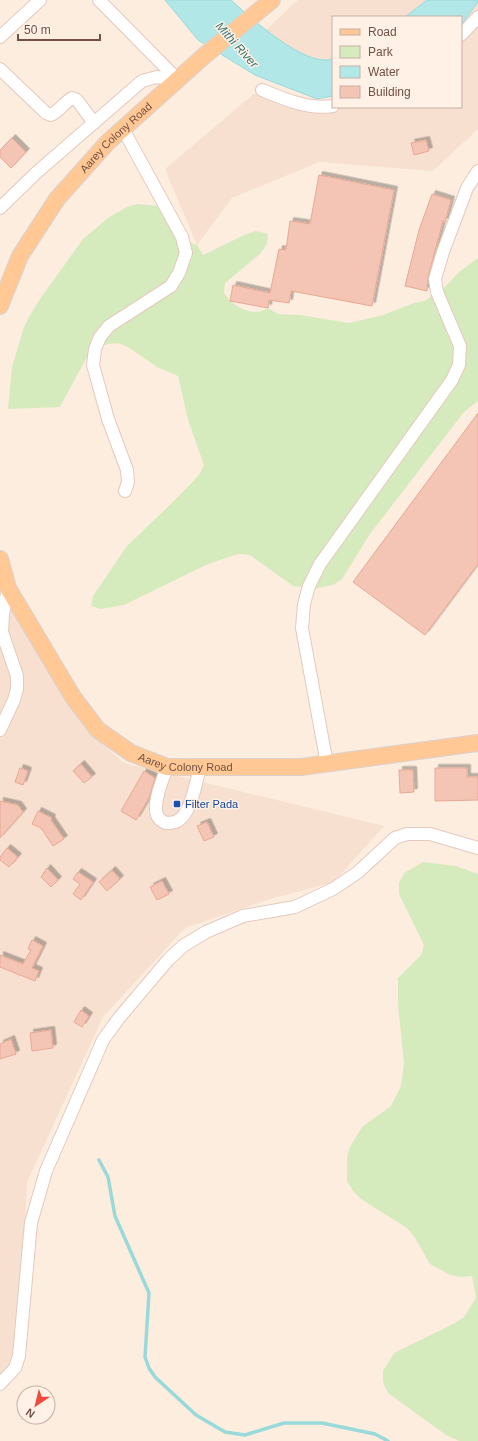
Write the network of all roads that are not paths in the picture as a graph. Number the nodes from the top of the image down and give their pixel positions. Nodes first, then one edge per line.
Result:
1 (40, 0) edge
2 (99, 0) edge
3 (272, 0) edge
4 (478, 17) edge
5 (462, 34) edge
6 (0, 37) edge
7 (0, 69) edge
8 (178, 80) junction
9 (262, 90) dead end
10 (332, 106) edge
11 (94, 123) junction
12 (123, 129) junction
13 (478, 171) edge
14 (0, 208) edge
15 (0, 306) edge
16 (124, 491) dead end
17 (0, 559) edge
18 (8, 588) junction
19 (0, 730) edge
20 (478, 743) edge
21 (328, 764) junction
22 (167, 767) junction
23 (200, 767) junction
24 (478, 848) edge
25 (0, 1384) edge

1 - 6 street
2 - 8 street
3 - 8 main road, Aarey Colony Road
4 - 5 street
7 - 11 street
8 - 11 street
8 - 12 main road, Aarey Colony Road
9 - 10 street
11 - 14 street
12 - 15 main road, Aarey Colony Road
12 - 16 street
13 - 21 street
17 - 18 main road, Aarey Colony Road
18 - 19 street
18 - 22 main road, Aarey Colony Road
20 - 21 main road, Aarey Colony Road
21 - 23 main road, Aarey Colony Road
22 - 23 main road, Aarey Colony Road
22 - 23 street
24 - 25 street

